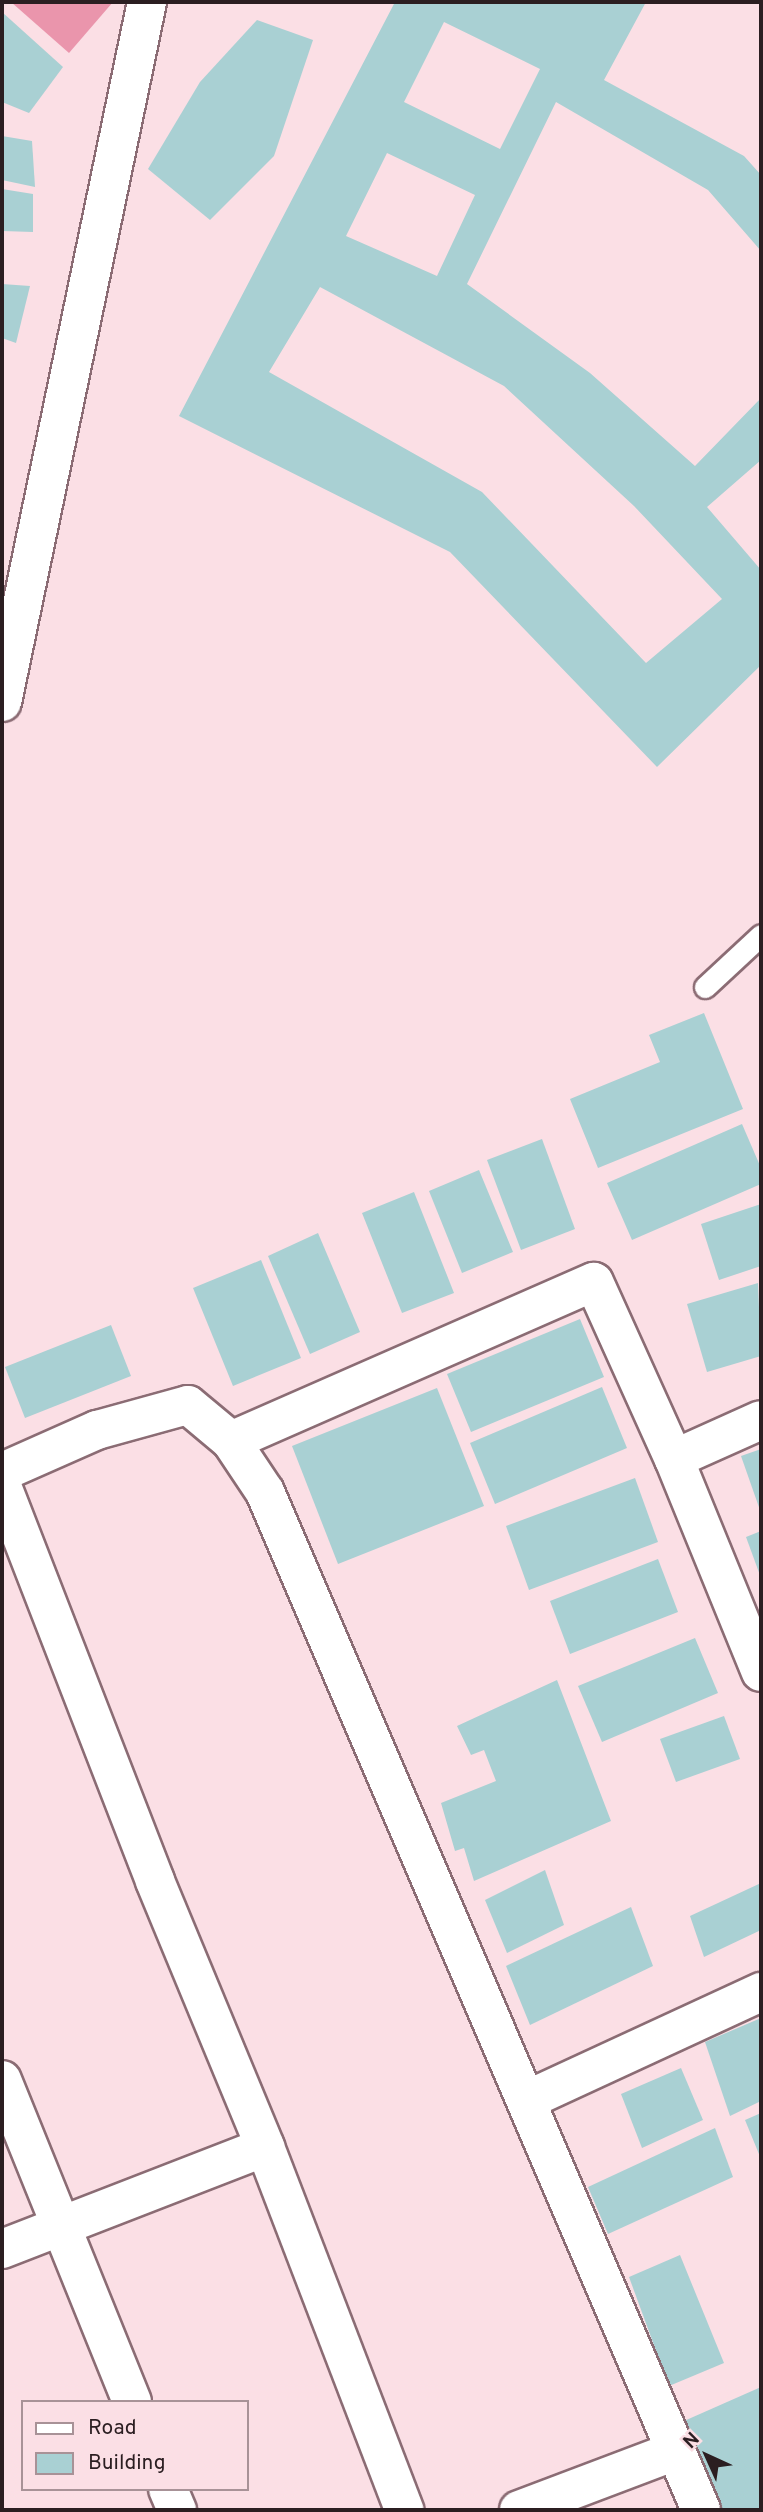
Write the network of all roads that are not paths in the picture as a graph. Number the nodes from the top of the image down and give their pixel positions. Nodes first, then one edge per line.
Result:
1 (147, 2) edge
2 (2, 702) edge
3 (761, 935) edge
4 (705, 987) dead end
5 (761, 1420) edge
6 (231, 1441) junction
7 (674, 1459) junction
8 (2, 1472) edge
9 (2, 1486) edge
10 (761, 1672) edge
11 (761, 1992) edge
12 (2, 2080) edge
13 (527, 2100) junction
14 (265, 2147) junction
15 (60, 2227) junction
16 (2, 2249) edge
17 (131, 2400) edge
18 (675, 2451) junction
19 (170, 2491) edge
20 (177, 2510) edge
21 (404, 2510) edge
22 (519, 2510) edge
23 (701, 2510) edge

1 - 2 street
3 - 4 lane
5 - 7 street
6 - 7 street
6 - 8 street
6 - 13 street
7 - 10 street
9 - 14 street
11 - 13 street
12 - 15 street
13 - 18 street
14 - 15 street
14 - 21 street
15 - 16 street
15 - 17 street
18 - 22 street
18 - 23 street
19 - 20 street

